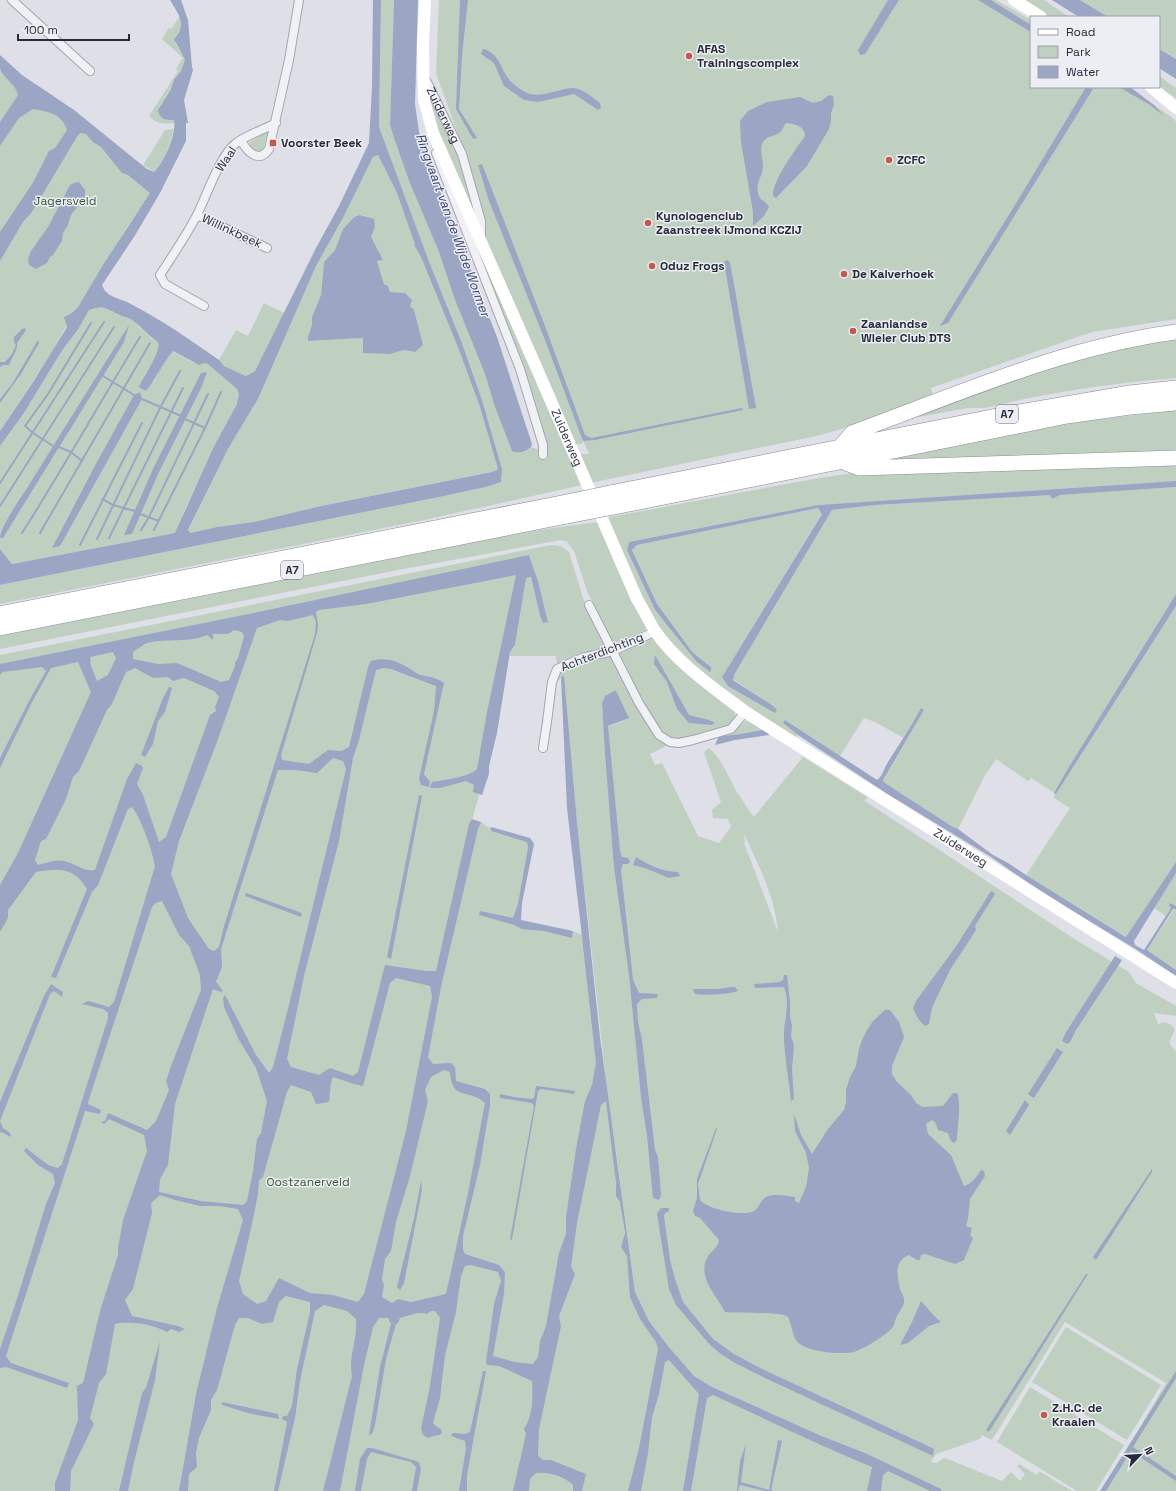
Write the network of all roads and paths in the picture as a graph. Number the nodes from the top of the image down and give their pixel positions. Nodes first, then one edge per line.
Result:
1 (12, 0) edge
2 (299, 0) edge
3 (425, 0) edge
4 (1014, 0) edge
5 (1040, 16) edge
6 (90, 71) dead end
7 (423, 75) junction
8 (1152, 88) edge
9 (1158, 88) edge
10 (1176, 100) edge
11 (1176, 108) edge
12 (276, 123) junction
13 (433, 133) junction
14 (241, 140) junction
15 (197, 215) junction
16 (481, 242) junction
17 (267, 248) dead end
18 (204, 306) dead end
19 (1176, 332) edge
20 (1176, 388) edge
21 (1176, 403) edge
22 (543, 454) dead end
23 (840, 455) junction
24 (1176, 458) edge
25 (565, 510) junction
26 (589, 605) dead end
27 (0, 614) edge
28 (0, 628) edge
29 (656, 632) junction
30 (613, 651) junction
31 (745, 712) junction
32 (543, 748) dead end
33 (1176, 983) edge

1 - 6 street
2 - 12 street
3 - 7 street, Zuiderweg
4 - 5 street
7 - 13 street, Zuiderweg
7 - 16 street, Zuiderweg
8 - 11 street
9 - 10 street
12 - 14 street, Waal
12 - 14 street
13 - 16 street, Zuiderweg
13 - 22 street, Zuiderweg
14 - 15 street, Waal
15 - 17 street, Willinkbeek
15 - 18 street, Waal
16 - 29 street, Zuiderweg
19 - 23 highway
20 - 23 highway, A7
21 - 23 highway, A7
23 - 24 highway, A7
23 - 25 highway, A7, bridge
25 - 27 highway, A7
25 - 28 highway, A7
26 - 30 street
29 - 30 street, Achterdichting
29 - 31 street, Zuiderweg
30 - 31 street
30 - 32 street, Achterdichting
31 - 33 street, Zuiderweg

